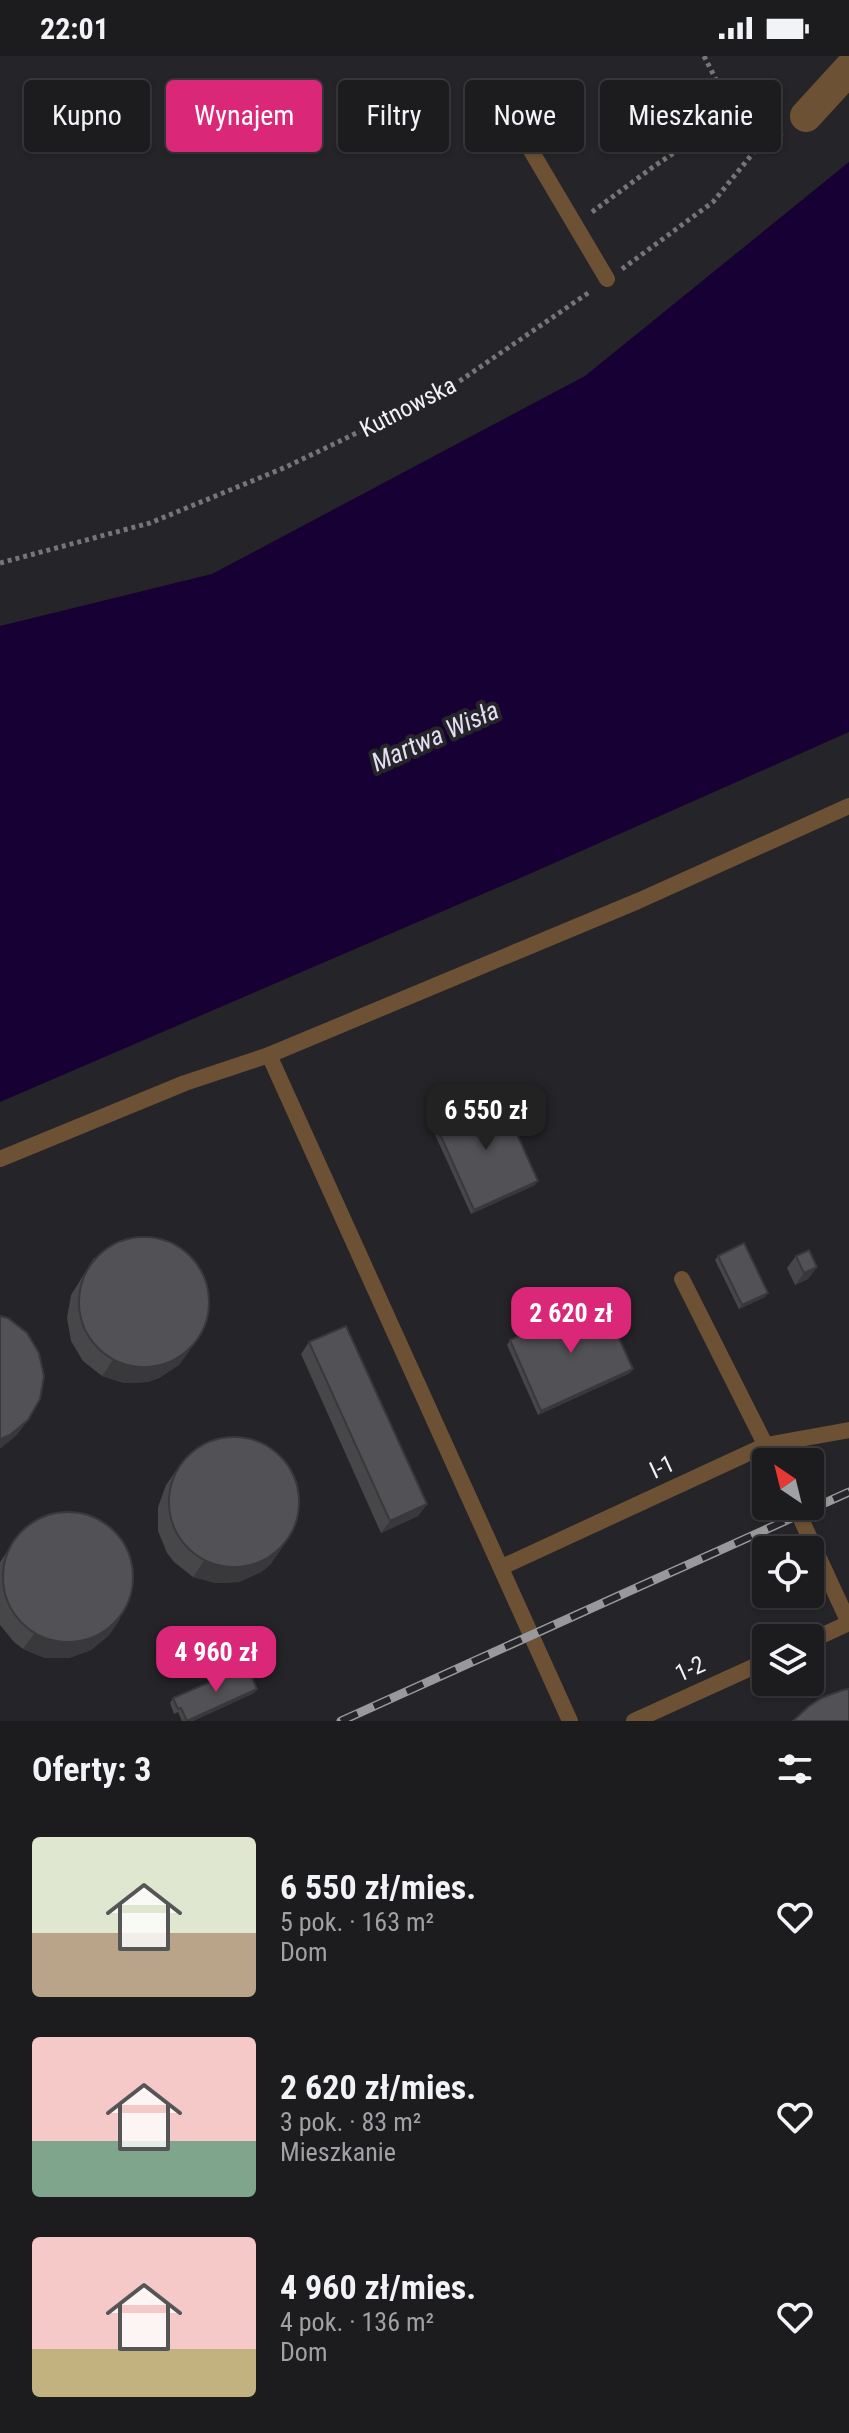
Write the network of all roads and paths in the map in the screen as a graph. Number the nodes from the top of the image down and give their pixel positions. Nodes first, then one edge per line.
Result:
1 (704, 56) edge
2 (849, 69) edge
3 (716, 80) edge
4 (806, 116) dead end
5 (532, 152) edge
6 (675, 152) edge
7 (754, 152) edge
8 (575, 225) junction
9 (607, 279) junction
10 (0, 563) edge
11 (849, 806) edge
12 (269, 1055) junction
13 (0, 1159) edge
14 (682, 1279) dead end
15 (849, 1430) edge
16 (766, 1445) junction
17 (767, 1448) edge
18 (801, 1520) edge
19 (502, 1567) junction
20 (849, 1623) edge
21 (824, 1635) edge
22 (752, 1667) edge
23 (570, 1721) edge
24 (634, 1721) edge

1 - 3 path
2 - 4 street
5 - 8 lane
6 - 8 path
7 - 9 path, Kutnowska
8 - 9 lane
9 - 10 path, Kutnowska
11 - 12 lane
12 - 13 lane
12 - 19 lane
14 - 16 lane
15 - 16 lane, I-1
16 - 17 lane
16 - 19 lane, I-1
18 - 20 lane
19 - 23 lane
20 - 21 lane
22 - 24 lane, 1-2

